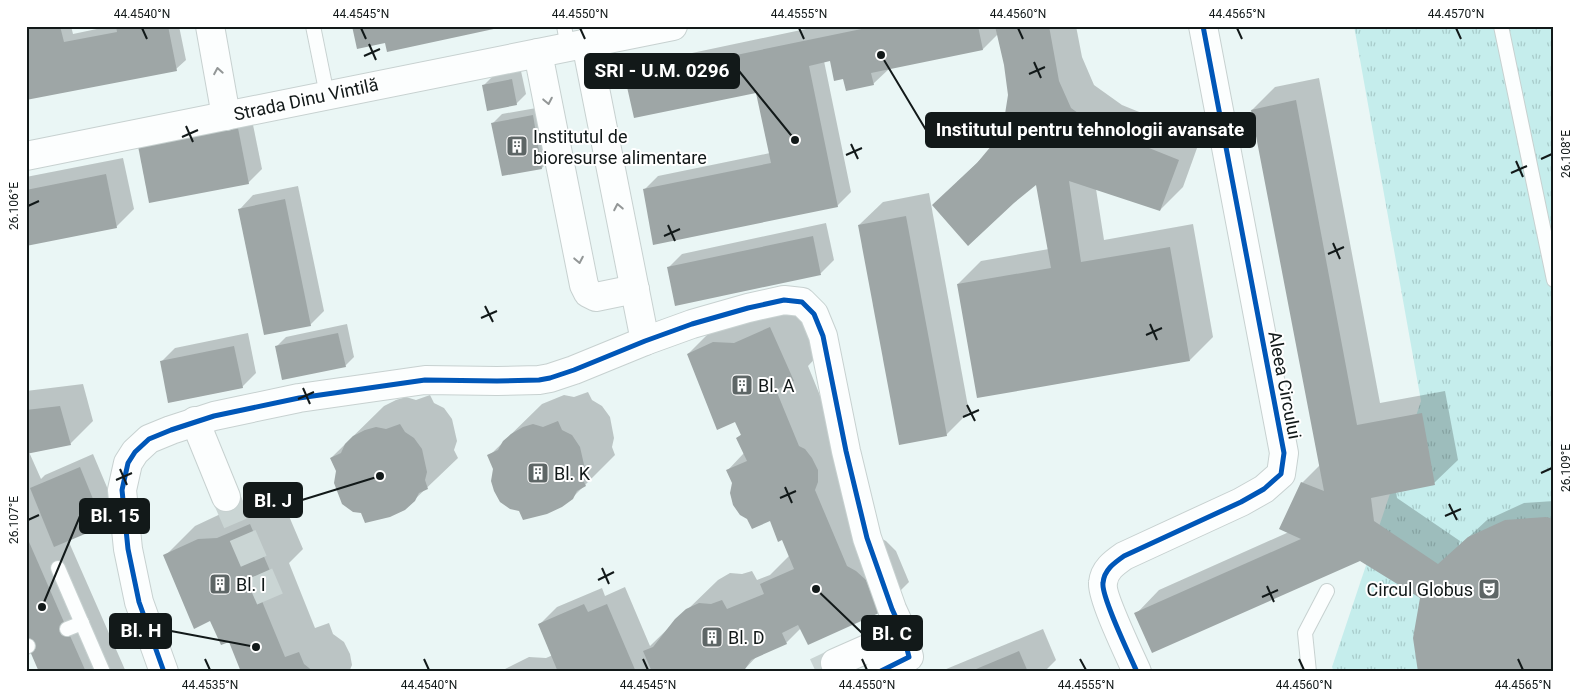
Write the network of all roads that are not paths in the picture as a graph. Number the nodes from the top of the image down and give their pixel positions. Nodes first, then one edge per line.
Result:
1 (210, 26) edge
2 (313, 26) edge
3 (673, 26) edge
4 (1203, 26) edge
5 (1501, 26) edge
6 (572, 39) edge
7 (538, 53) junction
8 (327, 94) junction
9 (226, 116) junction
10 (26, 156) edge
11 (1554, 280) edge
12 (635, 290) junction
13 (645, 341) junction
14 (196, 421) junction
15 (226, 497) tunnel mouth
16 (58, 568) dead end
17 (1327, 591) dead end
18 (82, 623) junction
19 (67, 629) dead end
20 (904, 633) junction
21 (835, 663) tunnel mouth
22 (103, 672) edge
23 (164, 672) edge
24 (879, 672) edge
25 (1137, 672) edge
26 (1309, 672) edge

9 -> 1 street
2 - 8 lane
3 - 6 street, Strada Dinu Vintilă
4 - 25 street, Aleea Circului
5 - 11 lane
6 - 7 street, Strada Dinu Vintilă
12 -> 6 street
7 - 8 street, Strada Dinu Vintilă
7 -> 12 street
8 - 9 street, Strada Dinu Vintilă
9 - 10 street, Strada Dinu Vintilă
12 - 13 street
13 - 14 street
13 - 20 street
14 - 15 street
14 - 23 street
16 - 18 lane
17 - 26 lane
18 - 19 lane
18 - 22 lane
20 - 21 street
20 - 24 street

